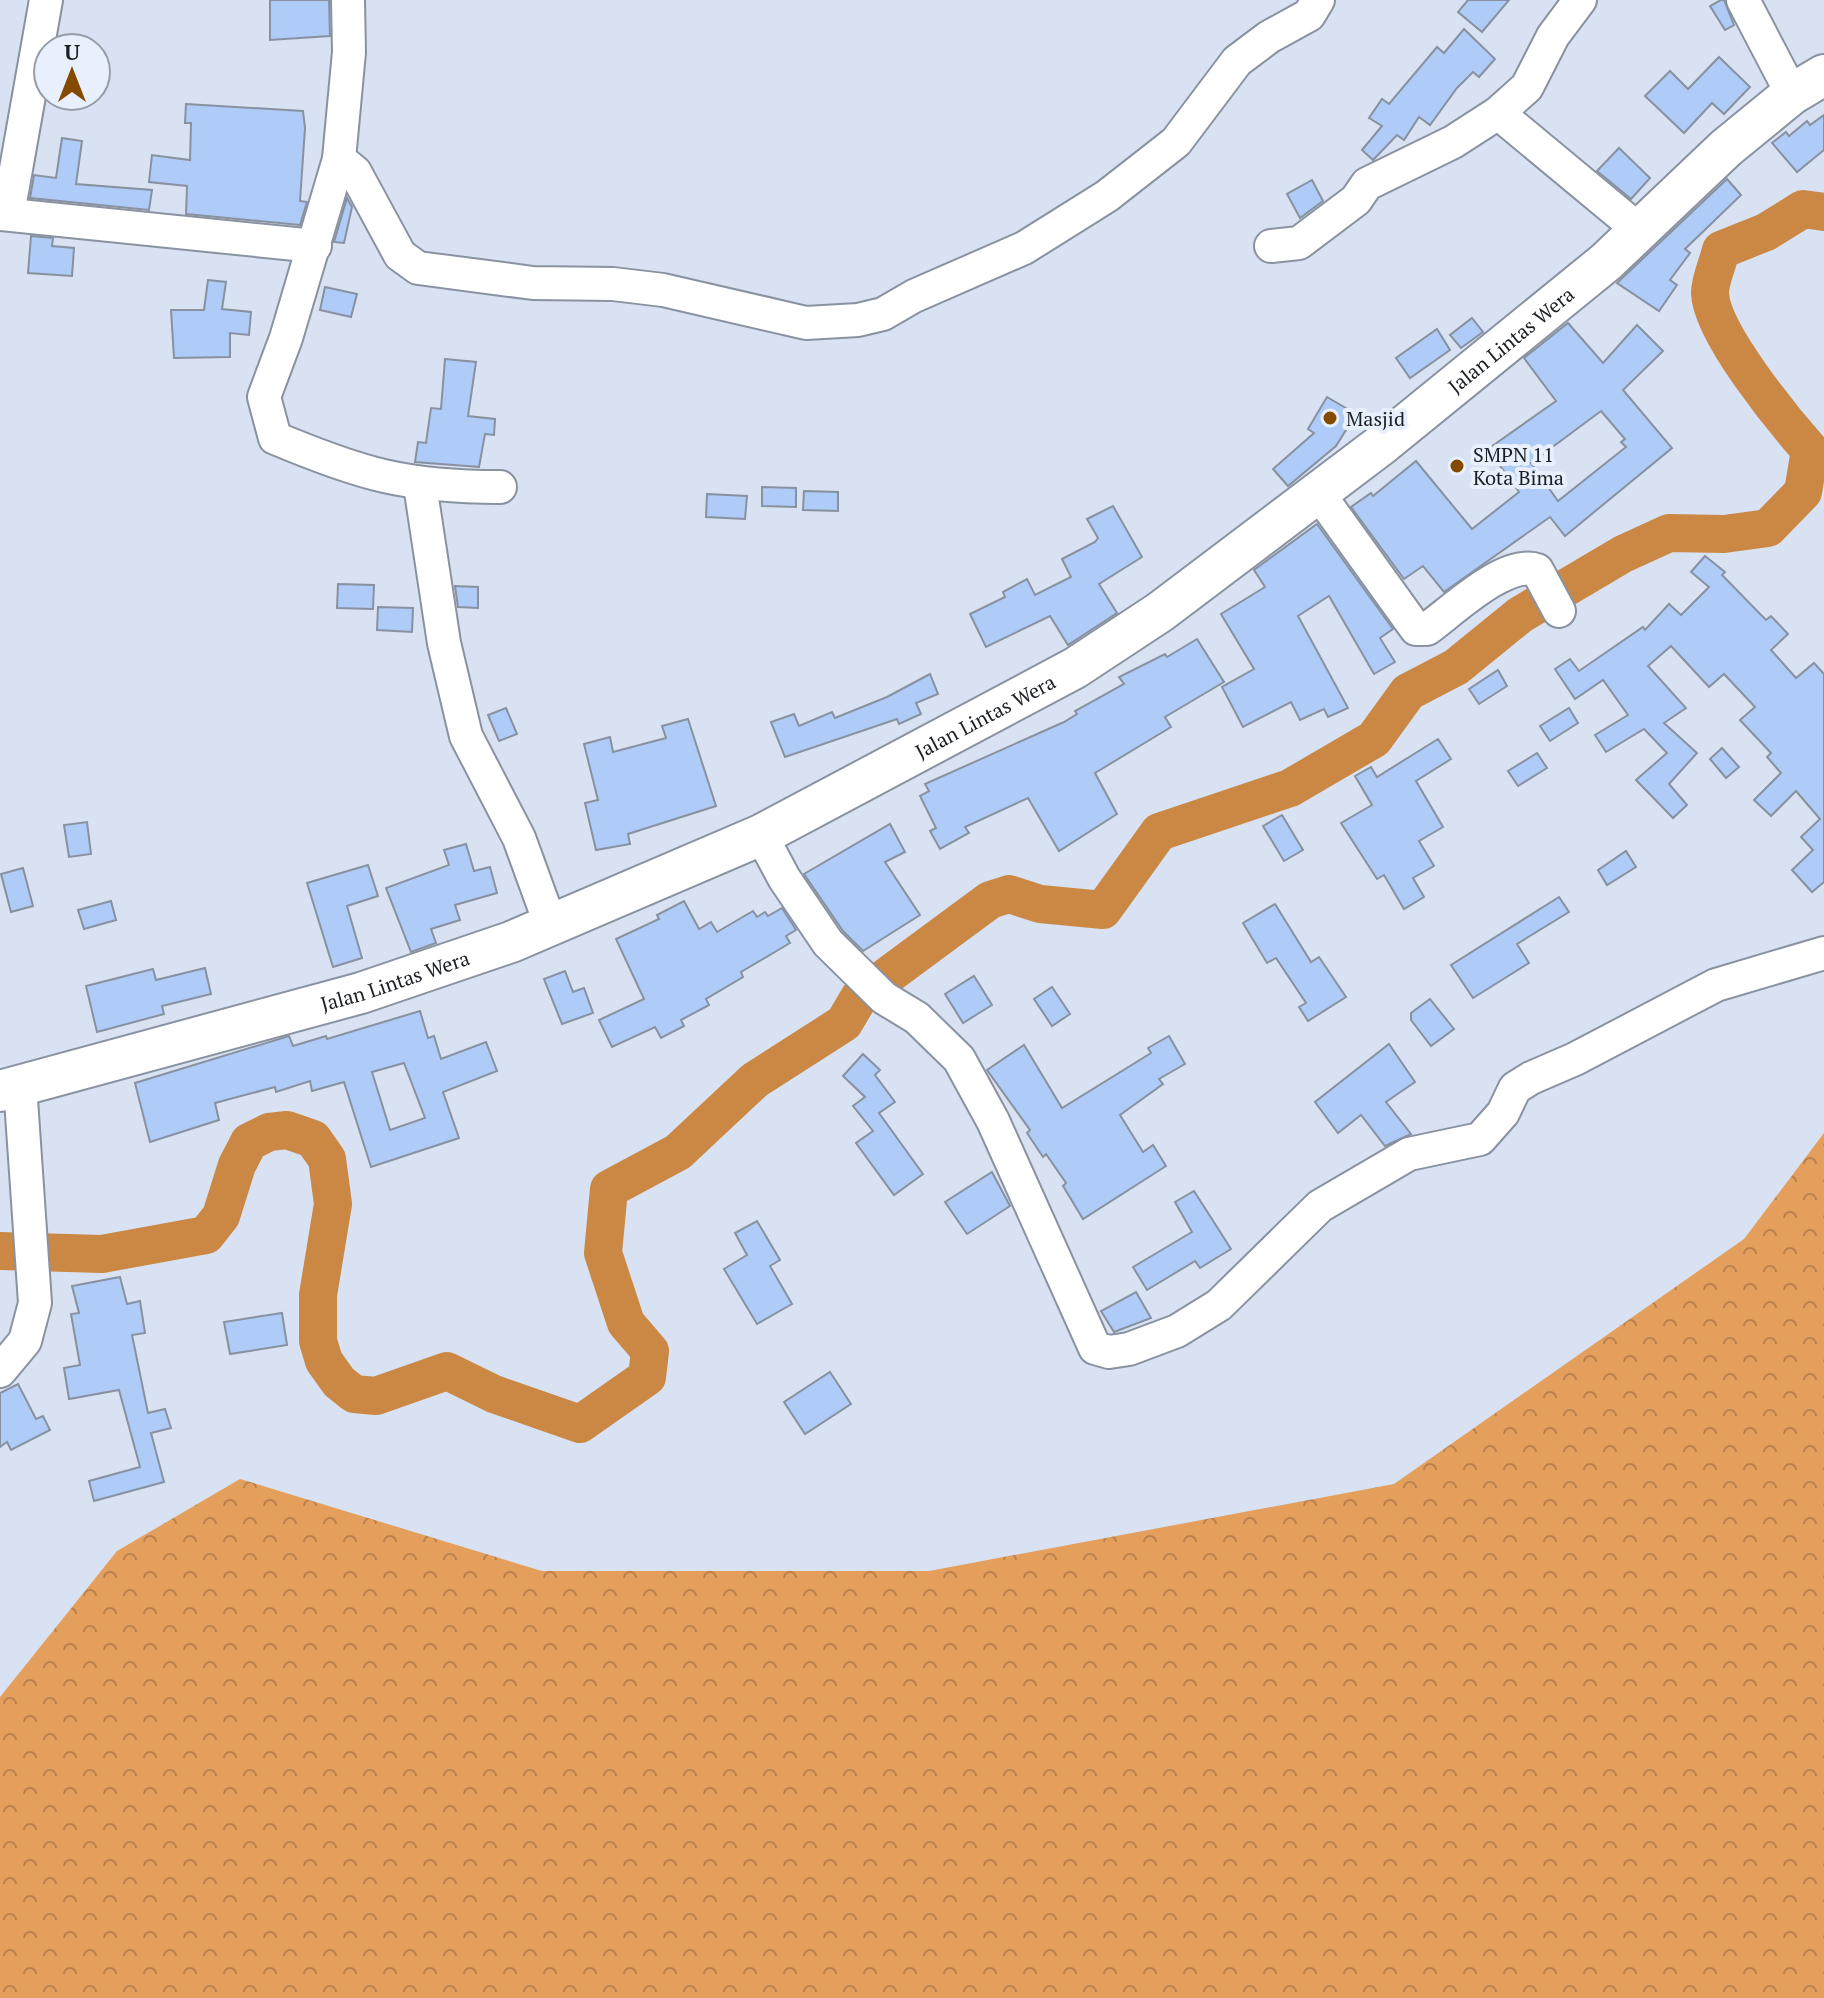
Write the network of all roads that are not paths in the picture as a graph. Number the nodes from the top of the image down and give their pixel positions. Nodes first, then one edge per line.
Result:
1 (46, 0) edge
2 (348, 0) edge
3 (1318, 0) edge
4 (1580, 0) edge
5 (1743, 0) edge
6 (1808, 85) edge
7 (1498, 113) junction
8 (339, 159) junction
9 (4, 214) edge
10 (1639, 230) junction
11 (315, 246) junction
12 (1271, 246) dead end
13 (420, 485) junction
14 (500, 487) dead end
15 (1319, 494) junction
16 (1559, 611) dead end
17 (761, 835) junction
18 (551, 926) junction
19 (1824, 953) edge
20 (10, 1088) edge
21 (0, 1371) edge

1 - 9 street
2 - 8 street
3 - 8 street
4 - 7 street
5 - 6 street
6 - 10 main road, Jalan Lintas Wera
7 - 10 street
7 - 12 street
8 - 11 street
9 - 11 street
10 - 15 main road, Jalan Lintas Wera
11 - 13 street
13 - 14 street
13 - 18 street
15 - 16 street
15 - 17 main road, Jalan Lintas Wera
17 - 18 main road, Jalan Lintas Wera
17 - 19 street
18 - 20 main road, Jalan Lintas Wera
20 - 21 street

